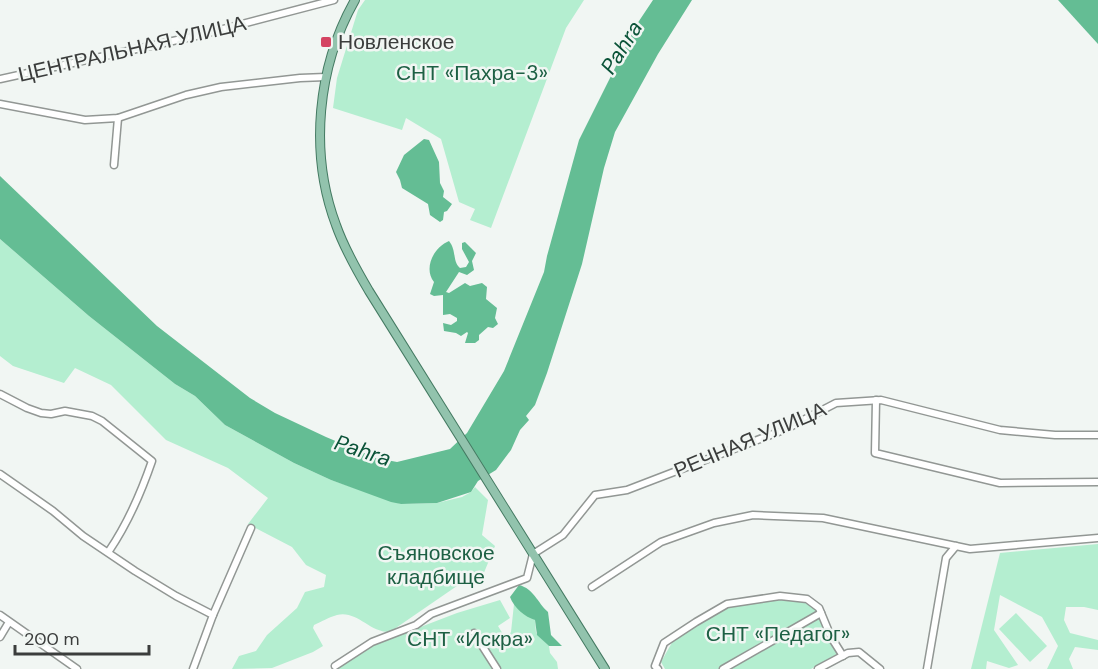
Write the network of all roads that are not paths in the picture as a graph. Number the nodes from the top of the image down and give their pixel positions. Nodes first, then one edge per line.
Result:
1 (334, 0) edge
2 (355, 0) edge
3 (326, 77) junction
4 (0, 79) edge
5 (0, 104) edge
6 (118, 118) junction
7 (114, 165) dead end
8 (0, 394) edge
9 (876, 400) junction
10 (1098, 435) edge
11 (0, 474) edge
12 (1098, 482) edge
13 (251, 528) dead end
14 (1098, 538) edge
15 (956, 546) junction
16 (109, 552) junction
17 (533, 554) junction
18 (592, 587) dead end
19 (821, 613) junction
20 (0, 615) edge
21 (213, 615) junction
22 (9, 622) junction
23 (474, 633) dead end
24 (0, 637) edge
25 (843, 656) junction
26 (335, 666) dead end
27 (77, 669) edge
28 (193, 669) edge
29 (497, 669) edge
30 (605, 669) edge
31 (658, 669) edge
32 (723, 669) edge
33 (818, 669) edge
34 (880, 669) edge
35 (927, 669) edge

1 - 4 street, ЦЕНТРАЛЬНАЯ УЛИЦА
2 - 3 main road
3 - 6 street
3 - 17 main road
5 - 6 street
6 - 7 street
8 - 16 street
9 - 10 street, РЕЧНАЯ УЛИЦА
9 - 12 street
9 - 17 street, РЕЧНАЯ УЛИЦА
11 - 16 street
13 - 21 street
14 - 15 street
15 - 18 street
15 - 35 street
16 - 21 street
17 - 26 street
17 - 30 main road
19 - 25 street
19 - 31 street
19 - 32 street
20 - 22 street
21 - 28 street
22 - 24 street
22 - 27 street
23 - 29 street
25 - 33 street
25 - 34 street

